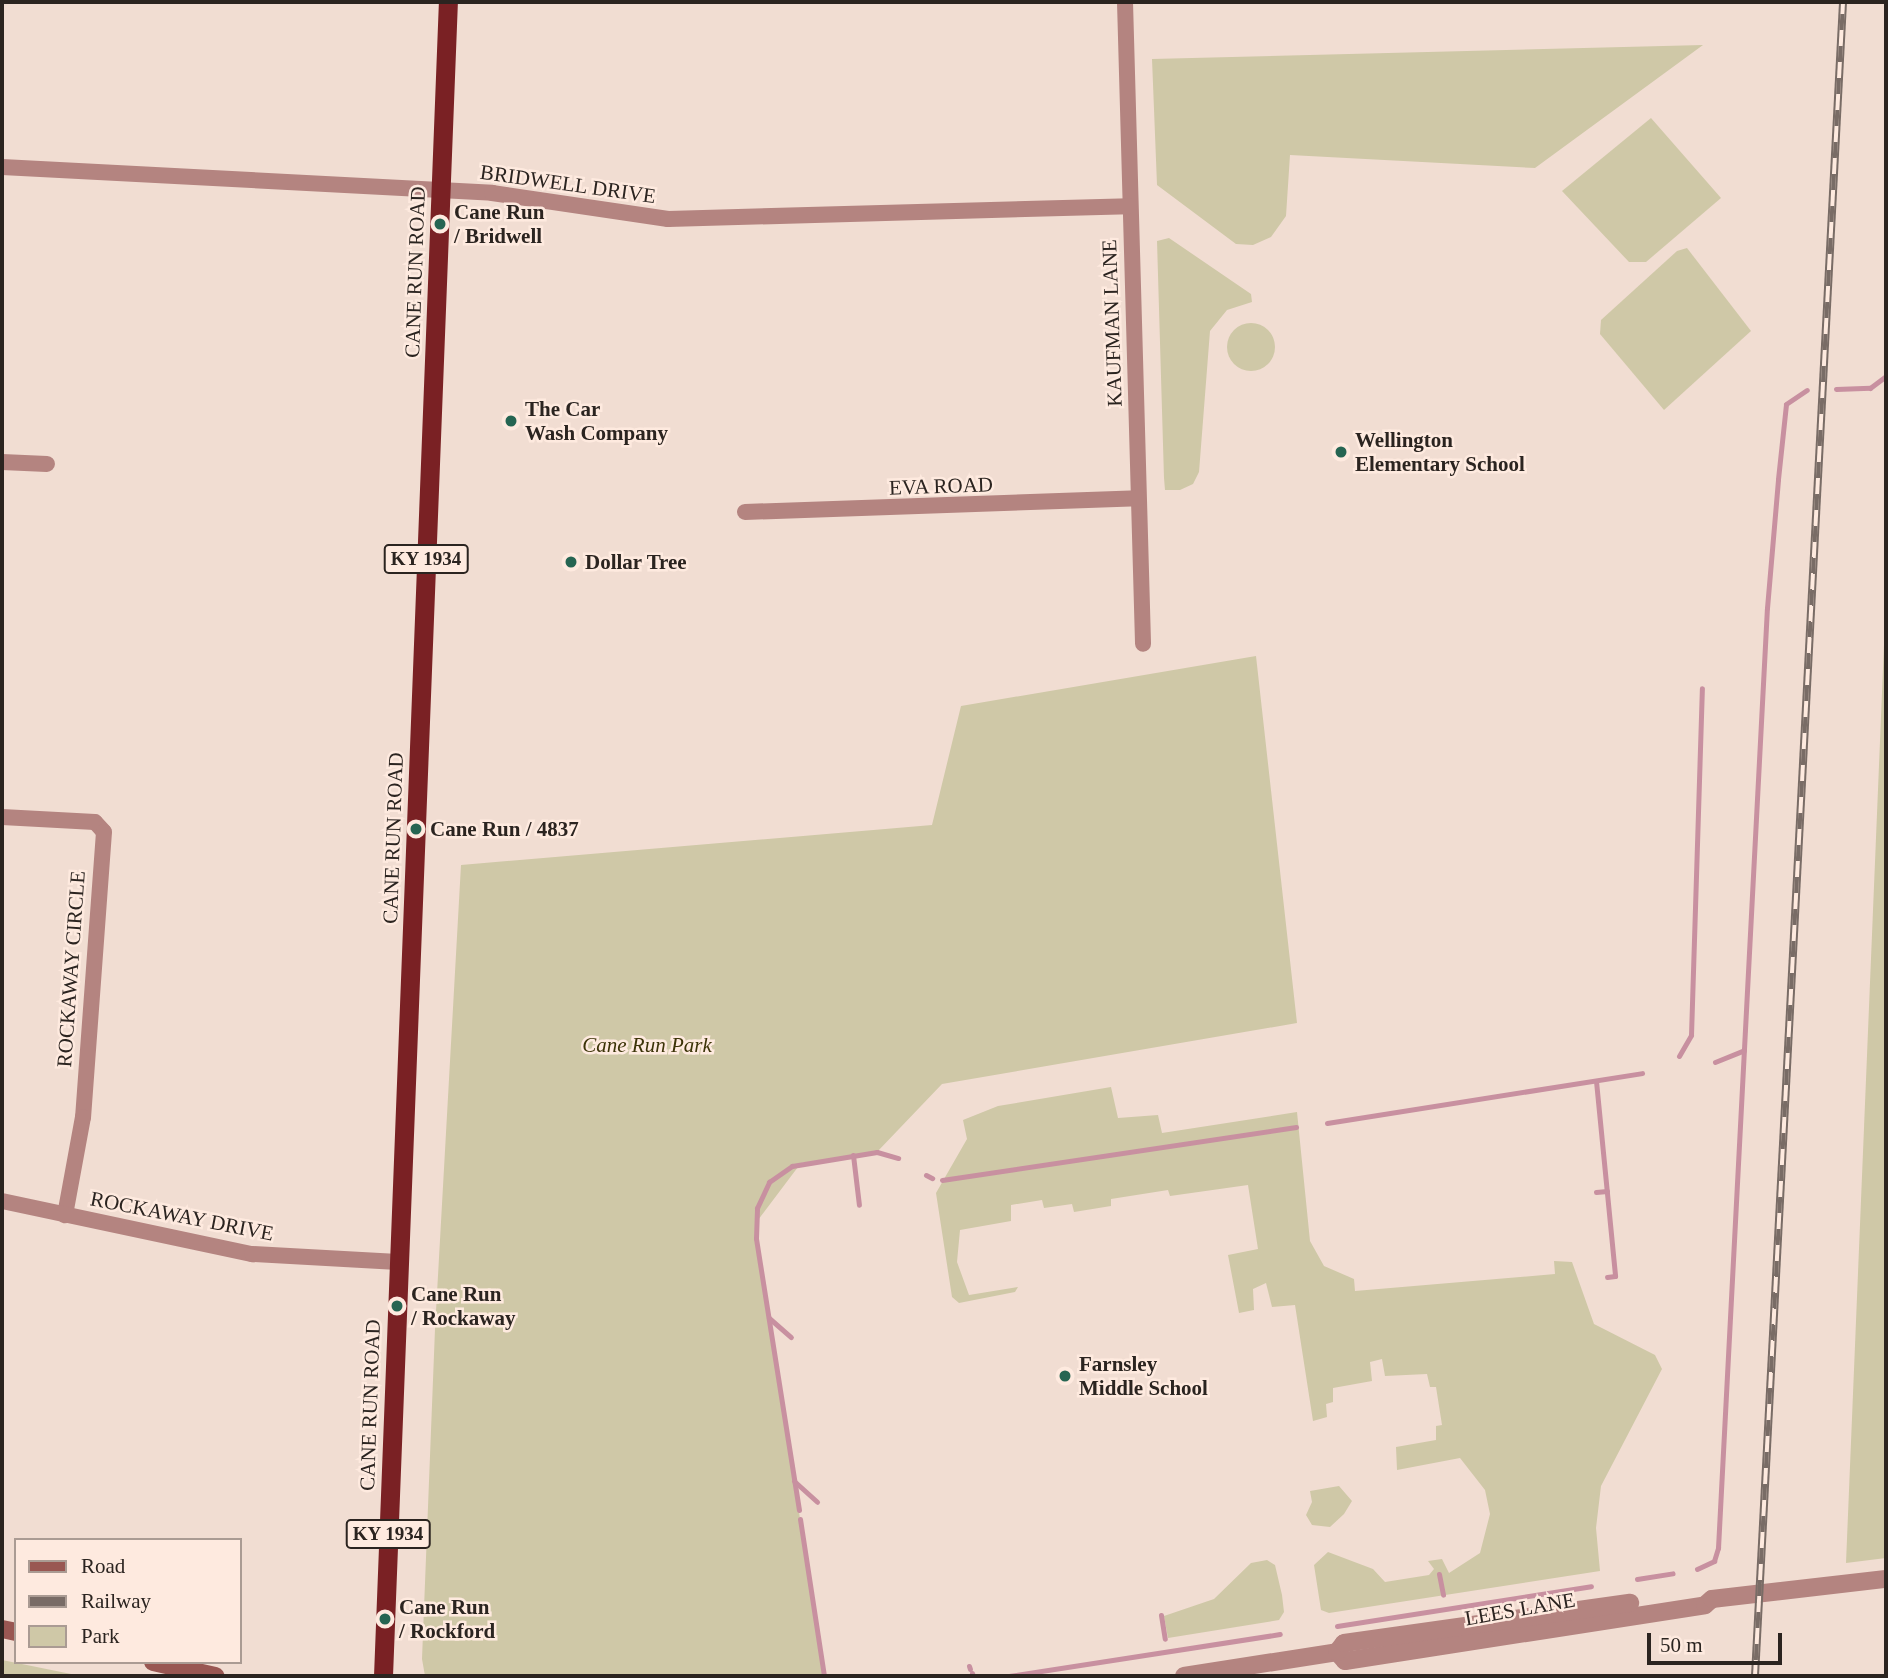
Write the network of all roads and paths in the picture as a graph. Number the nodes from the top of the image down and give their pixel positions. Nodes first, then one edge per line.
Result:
1 (448, 2) edge
2 (1125, 2) edge
3 (2, 167) edge
4 (441, 190) junction
5 (1129, 206) junction
6 (2, 462) edge
7 (47, 464) dead end
8 (1138, 498) junction
9 (745, 512) dead end
10 (1143, 644) dead end
11 (2, 817) edge
12 (2, 1201) edge
13 (65, 1215) junction
14 (398, 1262) junction
15 (1886, 1579) edge
16 (162, 1664) edge
17 (215, 1676) edge
18 (383, 1676) edge
19 (1184, 1676) edge

1 - 4 highway, CANE RUN ROAD / KY 1934
2 - 5 street, KAUFMAN LANE
3 - 4 street, BRIDWELL DRIVE
4 - 5 street, BRIDWELL DRIVE
4 - 14 highway, CANE RUN ROAD / KY 1934
5 - 8 street, KAUFMAN LANE
6 - 7 street
8 - 9 street, EVA ROAD
8 - 10 street, KAUFMAN LANE
11 - 13 street, ROCKAWAY CIRCLE
12 - 13 street, ROCKAWAY DRIVE
13 - 14 street, ROCKAWAY DRIVE
14 - 18 highway, CANE RUN ROAD / KY 1934
15 - 19 street, LEES LANE
16 - 17 main road

